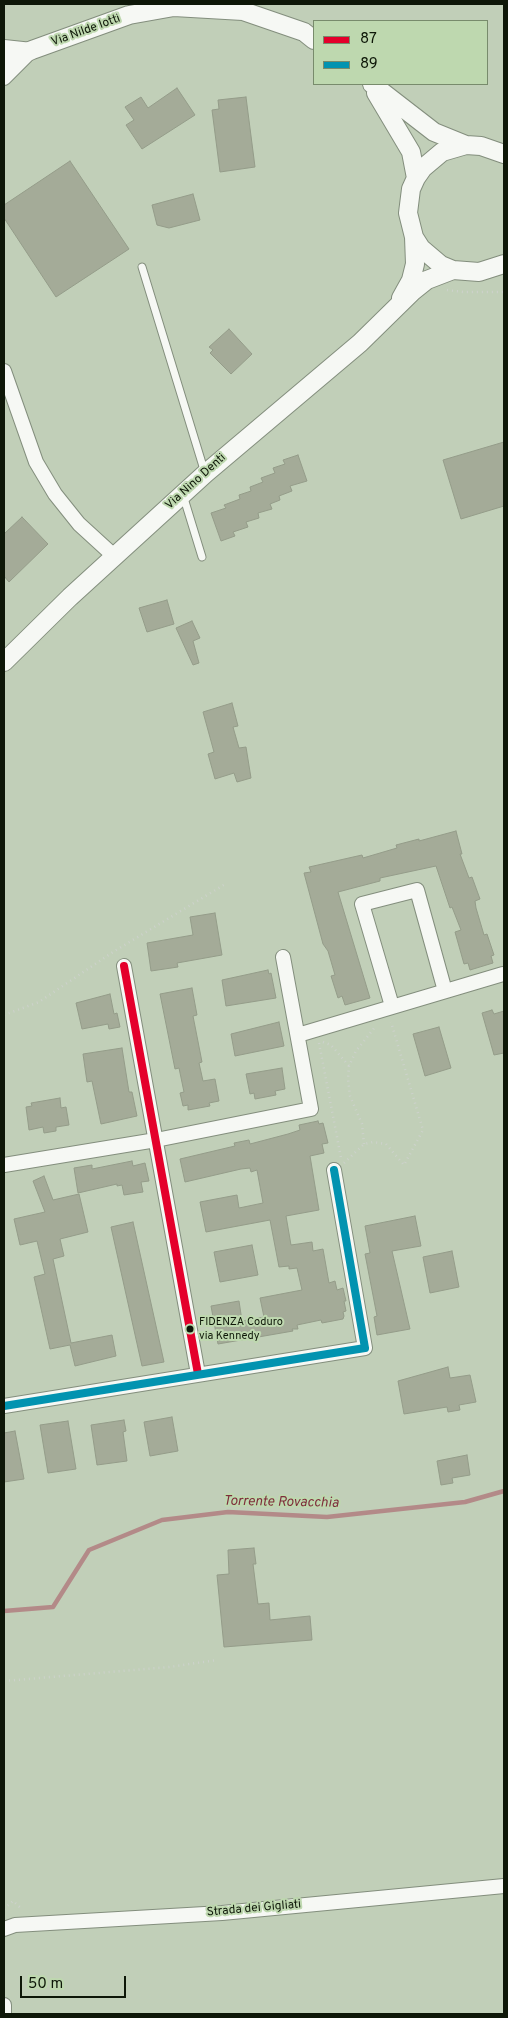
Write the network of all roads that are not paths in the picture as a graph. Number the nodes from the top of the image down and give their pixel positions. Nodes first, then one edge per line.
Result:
1 (313, 39) edge
2 (4, 47) edge
3 (32, 50) junction
4 (4, 64) edge
5 (4, 78) edge
6 (373, 85) edge
7 (373, 85) edge
8 (466, 145) junction
9 (504, 154) edge
10 (416, 178) junction
11 (414, 237) junction
12 (142, 267) dead end
13 (500, 269) edge
14 (453, 270) junction
15 (395, 309) junction
16 (4, 371) edge
17 (206, 473) junction
18 (182, 495) junction
19 (114, 556) junction
20 (202, 557) dead end
21 (4, 662) edge
22 (283, 957) dead end
23 (124, 966) dead end
24 (503, 974) dead end
25 (445, 991) junction
26 (392, 1006) junction
27 (298, 1034) junction
28 (156, 1140) junction
29 (4, 1165) edge
30 (338, 1167) road end
31 (198, 1374) junction
32 (4, 1406) edge
33 (504, 1886) edge
34 (4, 1929) edge
35 (4, 2005) edge
36 (4, 2014) edge

1 - 3 street, Via Nilde Iotti
2 - 3 street
3 - 4 street, Via Nilde Iotti
3 - 5 street
6 - 8 street
7 - 10 street
8 - 9 street
8 - 10 street
10 - 11 street
11 - 14 street
11 - 15 street, Via Nino Denti
12 - 17 lane
13 - 14 street
14 - 15 street, Via Nino Denti
15 - 17 street, Via Nino Denti
16 - 19 street
17 - 18 street, Via Nino Denti
18 - 19 street, Via Nino Denti
18 - 20 lane
19 - 21 street, Via Nino Denti
22 - 27 street
23 - 28 street
24 - 25 street
25 - 26 street
25 - 26 street
26 - 27 street
27 - 28 street
28 - 29 street
28 - 31 street
30 - 31 street
31 - 32 street
33 - 34 street, Strada dei Gigliati
35 - 36 street

